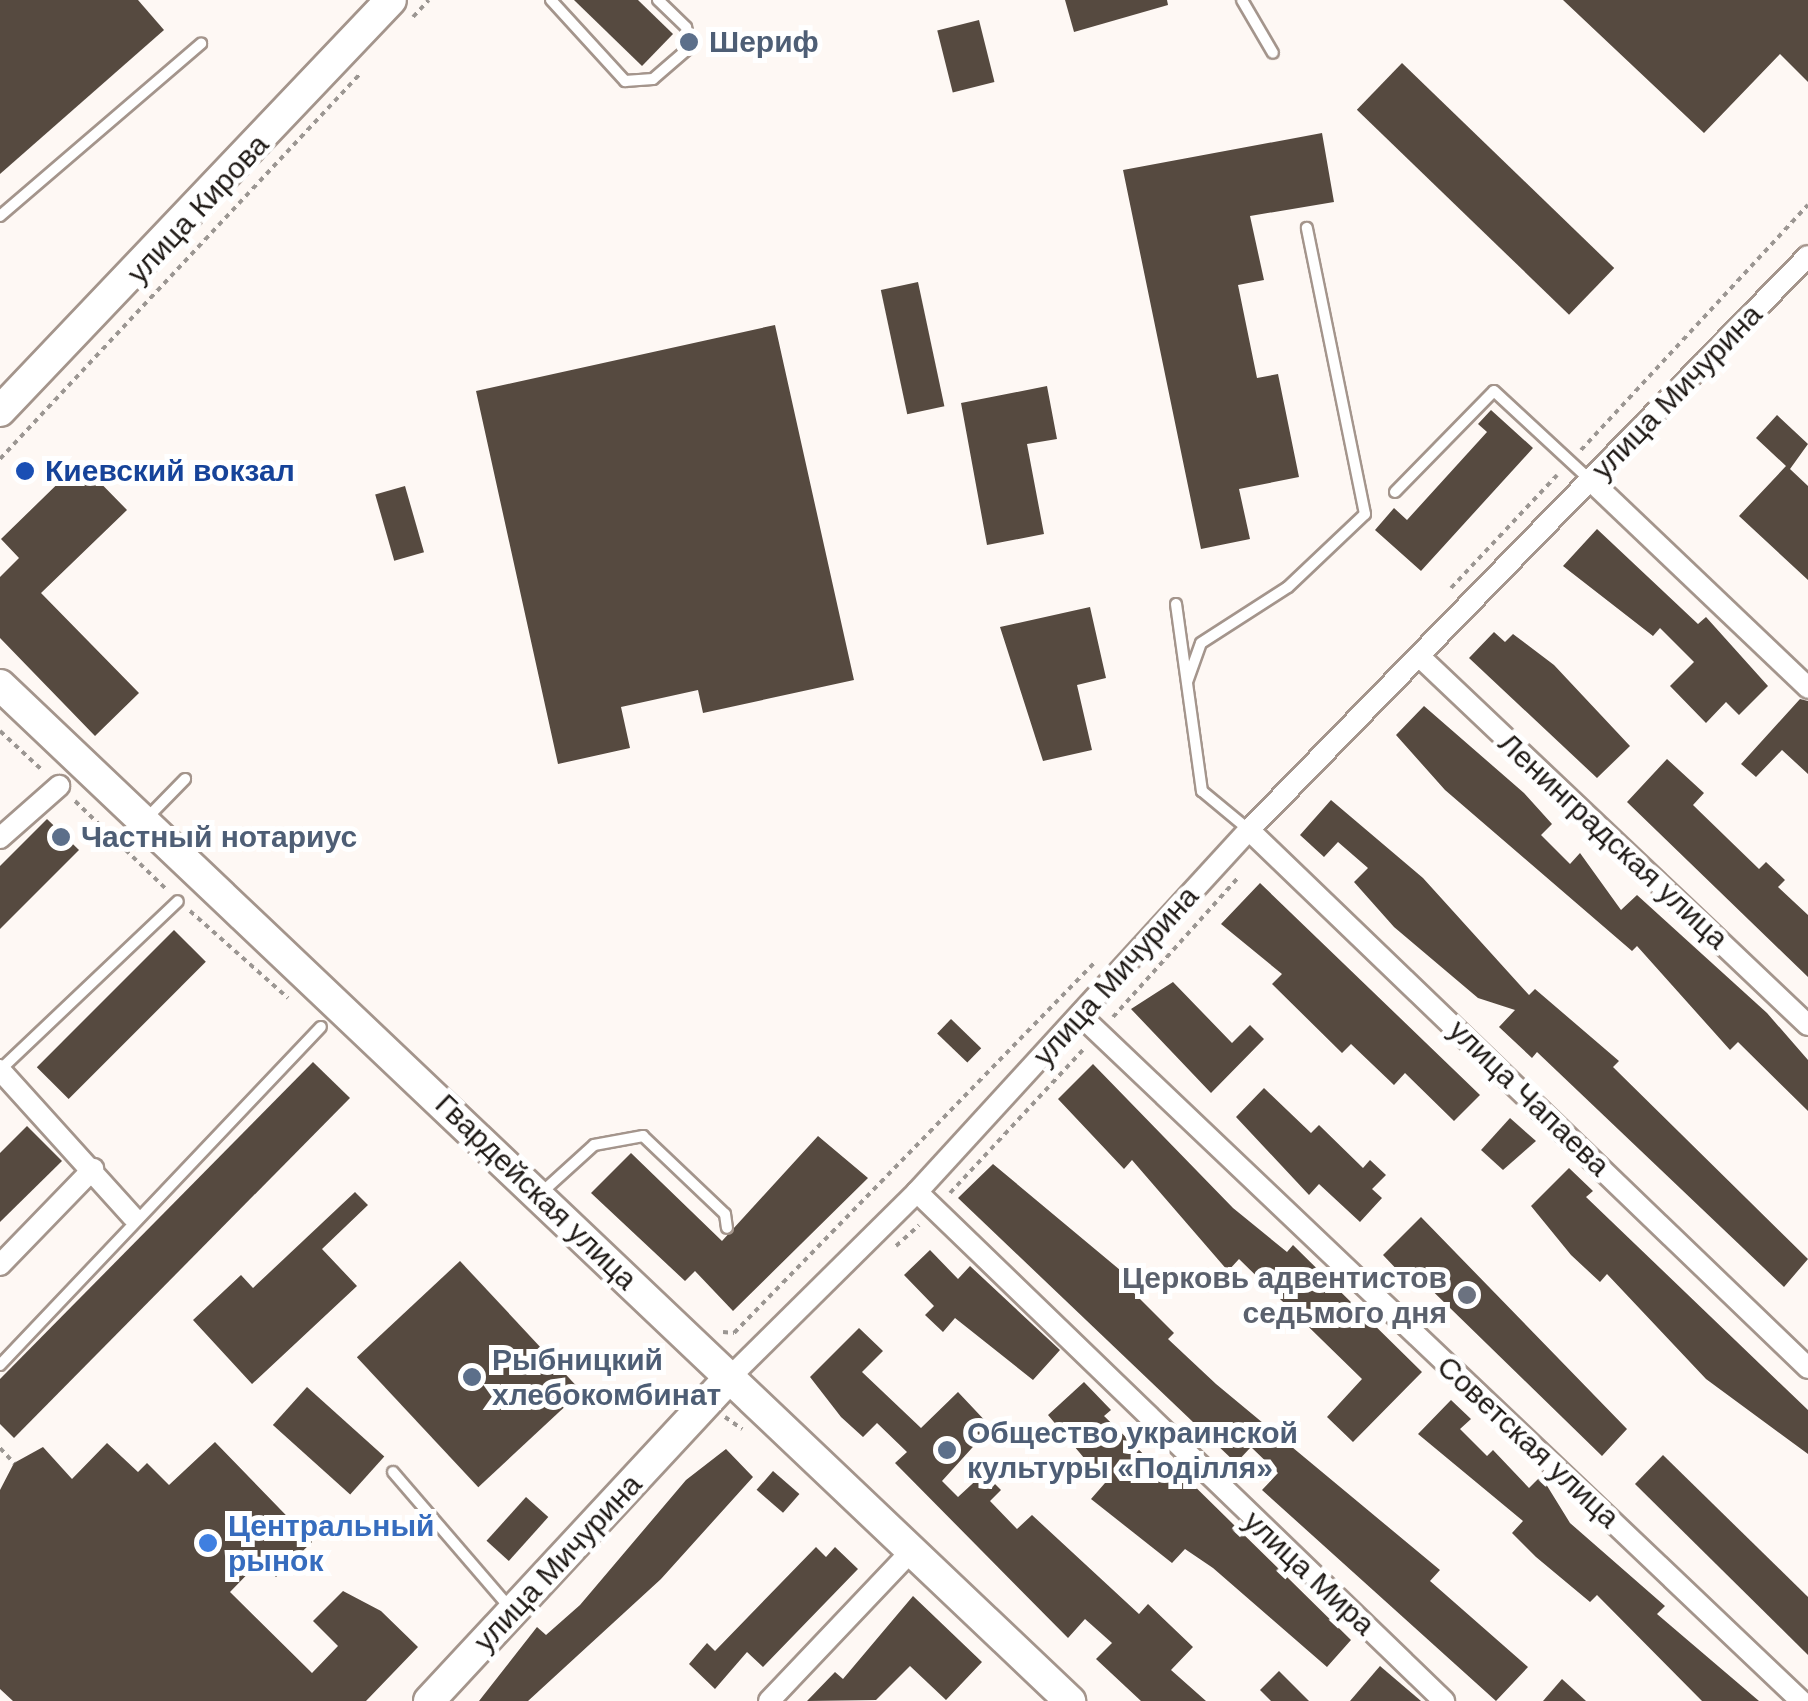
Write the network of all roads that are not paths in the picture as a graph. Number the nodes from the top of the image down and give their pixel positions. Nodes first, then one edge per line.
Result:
1 (550, 0) edge
2 (658, 0) edge
3 (1242, 0) edge
4 (397, 14) edge
5 (201, 44) dead end
6 (1273, 53) dead end
7 (0, 216) edge
8 (1307, 228) dead end
9 (1808, 256) edge
10 (0, 412) edge
11 (1591, 481) junction
12 (1396, 492) dead end
13 (1176, 604) dead end
14 (1419, 656) junction
15 (1186, 682) junction
16 (0, 685) edge
17 (1808, 688) edge
18 (185, 780) dead end
19 (59, 786) road end
20 (142, 823) junction
21 (1249, 830) junction
22 (0, 838) edge
23 (178, 901) road end
24 (1081, 1016) junction
25 (1808, 1025) edge
26 (320, 1027) road end
27 (0, 1070) edge
28 (93, 1169) junction
29 (917, 1192) junction
30 (540, 1194) junction
31 (133, 1218) junction
32 (727, 1228) dead end
33 (0, 1265) edge
34 (0, 1365) edge
35 (1808, 1368) edge
36 (728, 1378) junction
37 (393, 1472) dead end
38 (913, 1549) junction
39 (514, 1612) junction
40 (428, 1701) edge
41 (769, 1701) edge
42 (1070, 1701) edge
43 (1444, 1701) edge
44 (1801, 1701) edge

1 - 2 lane
3 - 6 lane
4 - 10 street, улица Кирова
5 - 7 lane
8 - 15 lane
9 - 11 street, улица Мичурина
11 - 12 lane
11 - 14 street, улица Мичурина
11 - 17 street
13 - 15 lane
14 - 21 street, улица Мичурина
14 - 25 street, Ленинградская улица
15 - 21 lane
16 - 20 street, Гвардейская улица
18 - 20 lane
19 - 22 street
20 - 30 street, Гвардейская улица
21 - 24 street, улица Мичурина
21 - 35 street, улица Чапаева
23 - 27 lane
24 - 29 street, улица Мичурина
24 - 44 street, Советская улица
26 - 31 lane
27 - 28 street
28 - 31 street
28 - 33 street
29 - 36 street, улица Мичурина
29 - 43 street, улица Мира
30 - 32 lane
30 - 36 street, Гвардейская улица
31 - 34 lane
36 - 38 street, Гвардейская улица
36 - 39 street, улица Мичурина
37 - 39 lane
38 - 41 street
38 - 42 street, Гвардейская улица
39 - 40 street, улица Мичурина

